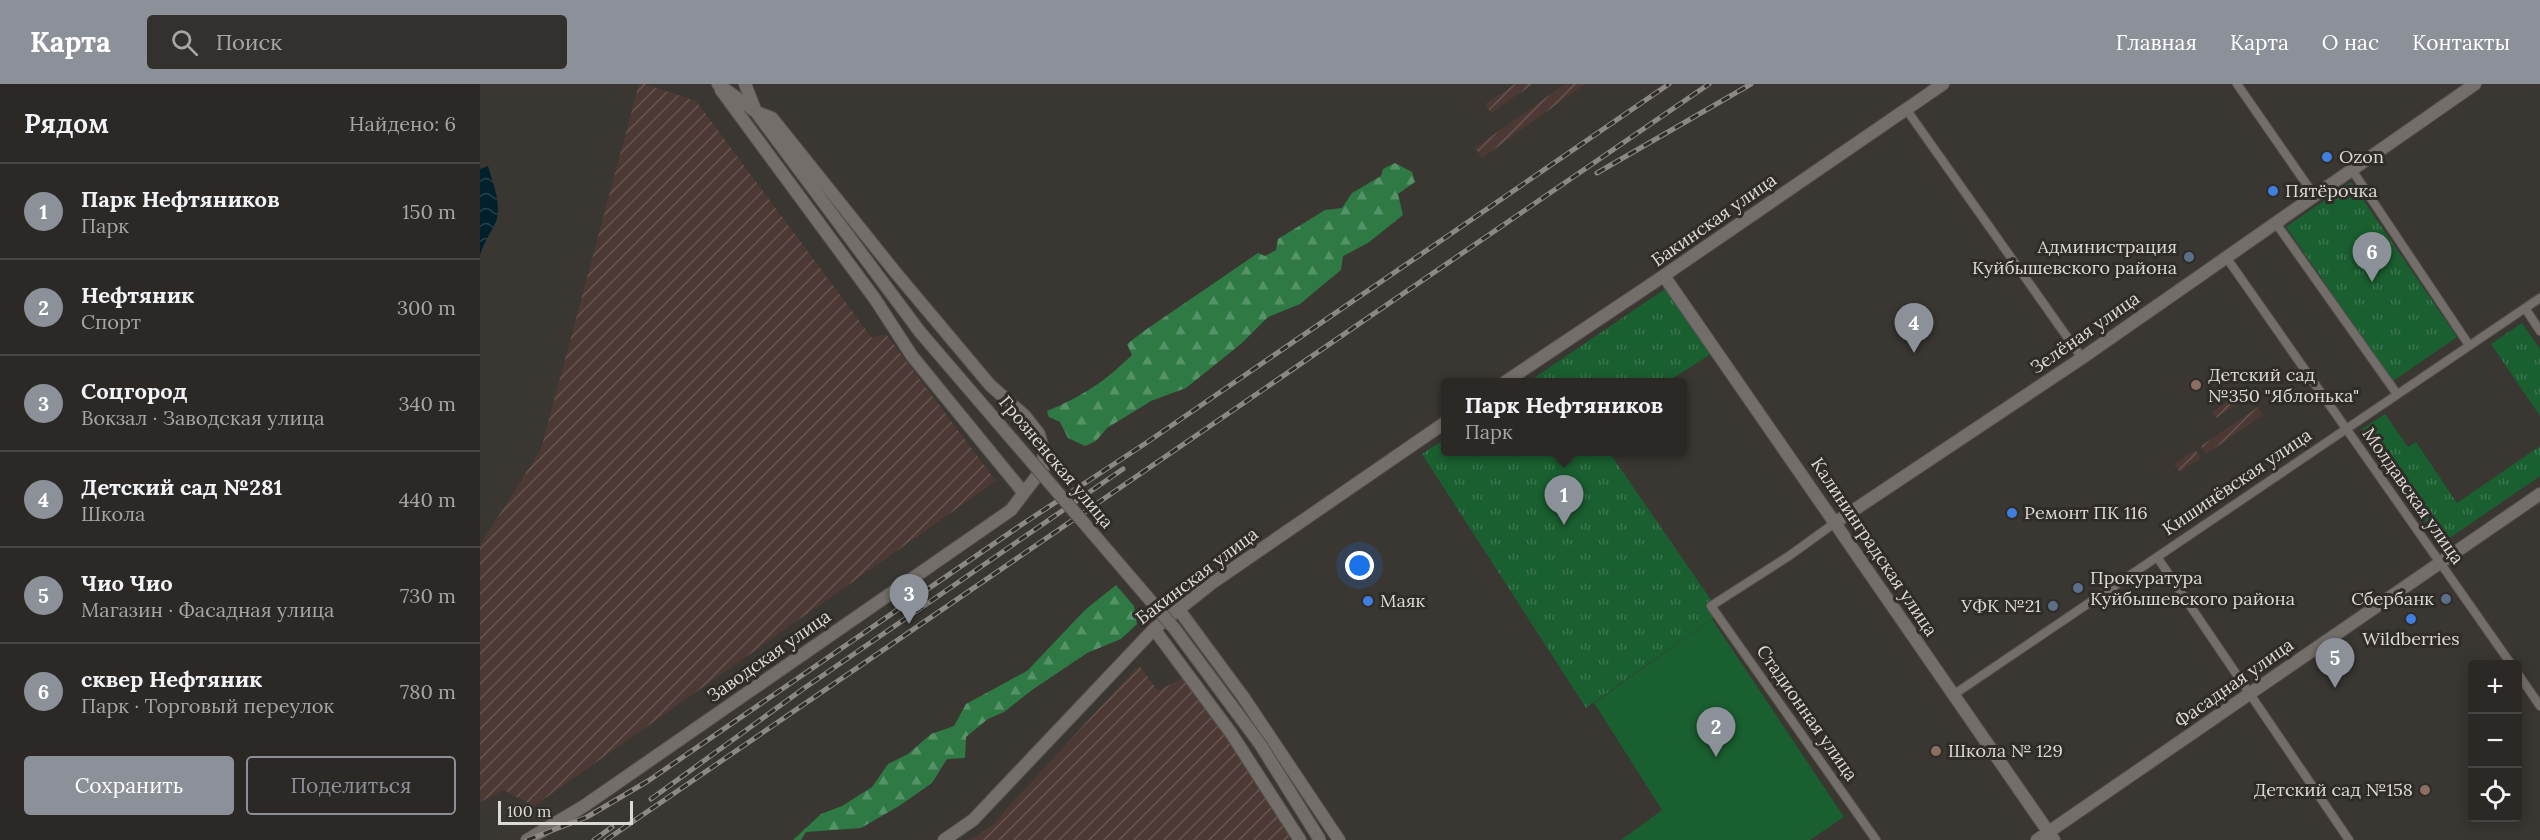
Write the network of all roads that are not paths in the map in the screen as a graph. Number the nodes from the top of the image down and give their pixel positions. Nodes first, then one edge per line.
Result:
1 (717, 84) edge
2 (745, 84) edge
3 (1942, 84) edge
4 (2237, 84) edge
5 (2475, 84) edge
6 (1906, 109) junction
7 (756, 112) junction
8 (2352, 170) junction
9 (2314, 195) junction
10 (2275, 222) junction
11 (2226, 257) junction
12 (1664, 276) junction
13 (2540, 298) edge
14 (2525, 308) junction
15 (2540, 331) edge
16 (2469, 345) junction
17 (2082, 358) junction
18 (1511, 378) edge
19 (2397, 394) junction
20 (1441, 425) edge
21 (2346, 429) junction
22 (1023, 492) junction
23 (2540, 494) edge
24 (1836, 522) junction
25 (2157, 557) junction
26 (2438, 563) junction
27 (1711, 606) joint
28 (1179, 610) junction
29 (1154, 629) junction
30 (2508, 660) edge
31 (1188, 673) junction
32 (2522, 681) edge
33 (2248, 694) junction
34 (1953, 695) junction
35 (2540, 706) edge
36 (2051, 836) edge
37 (527, 840) edge
38 (944, 840) edge
39 (1300, 840) edge
40 (1320, 840) edge
41 (1339, 840) edge
42 (1876, 840) edge
43 (2037, 840) edge
44 (2349, 840) edge

1 - 7 street
1 - 22 street
2 - 7 street
3 - 6 street, Бакинская улица
4 - 9 street
5 - 8 street, Зелёная улица
6 - 12 street, Бакинская улица
6 - 17 street
7 - 22 street, Заводская улица
7 - 40 street, Грозненская улица, bridge
8 - 9 street, Зелёная улица
8 - 16 street
9 - 10 street, Зелёная улица
10 - 11 street, Зелёная улица
10 - 19 street
11 - 17 street, Зелёная улица
11 - 21 street, Молдавская улица
12 - 18 street, Бакинская улица
12 - 24 street, Калининградская улица
13 - 14 street, Кишинёвская улица
14 - 15 street
14 - 16 street, Кишинёвская улица
16 - 19 street, Кишинёвская улица
17 - 24 street, Зелёная улица
19 - 21 street, Кишинёвская улица
20 - 28 street, Бакинская улица
21 - 25 street, Кишинёвская улица
21 - 26 street, Молдавская улица
22 - 37 street, Заводская улица
23 - 26 street, Фасадная улица
24 - 27 street, Зелёная улица
24 - 34 street, Калининградская улица
25 - 33 street
25 - 34 street, Кишинёвская улица
26 - 30 street, Молдавская улица
26 - 33 street, Фасадная улица
27 - 42 street, Стадионная улица
28 - 29 street, Бакинская улица
28 - 31 street
28 - 41 street
29 - 31 street
29 - 38 street, Бакинская улица
31 - 39 street
32 - 35 street
33 - 36 street, Фасадная улица
33 - 44 street
34 - 36 street, Калининградская улица
36 - 43 street, Фасадная улица

